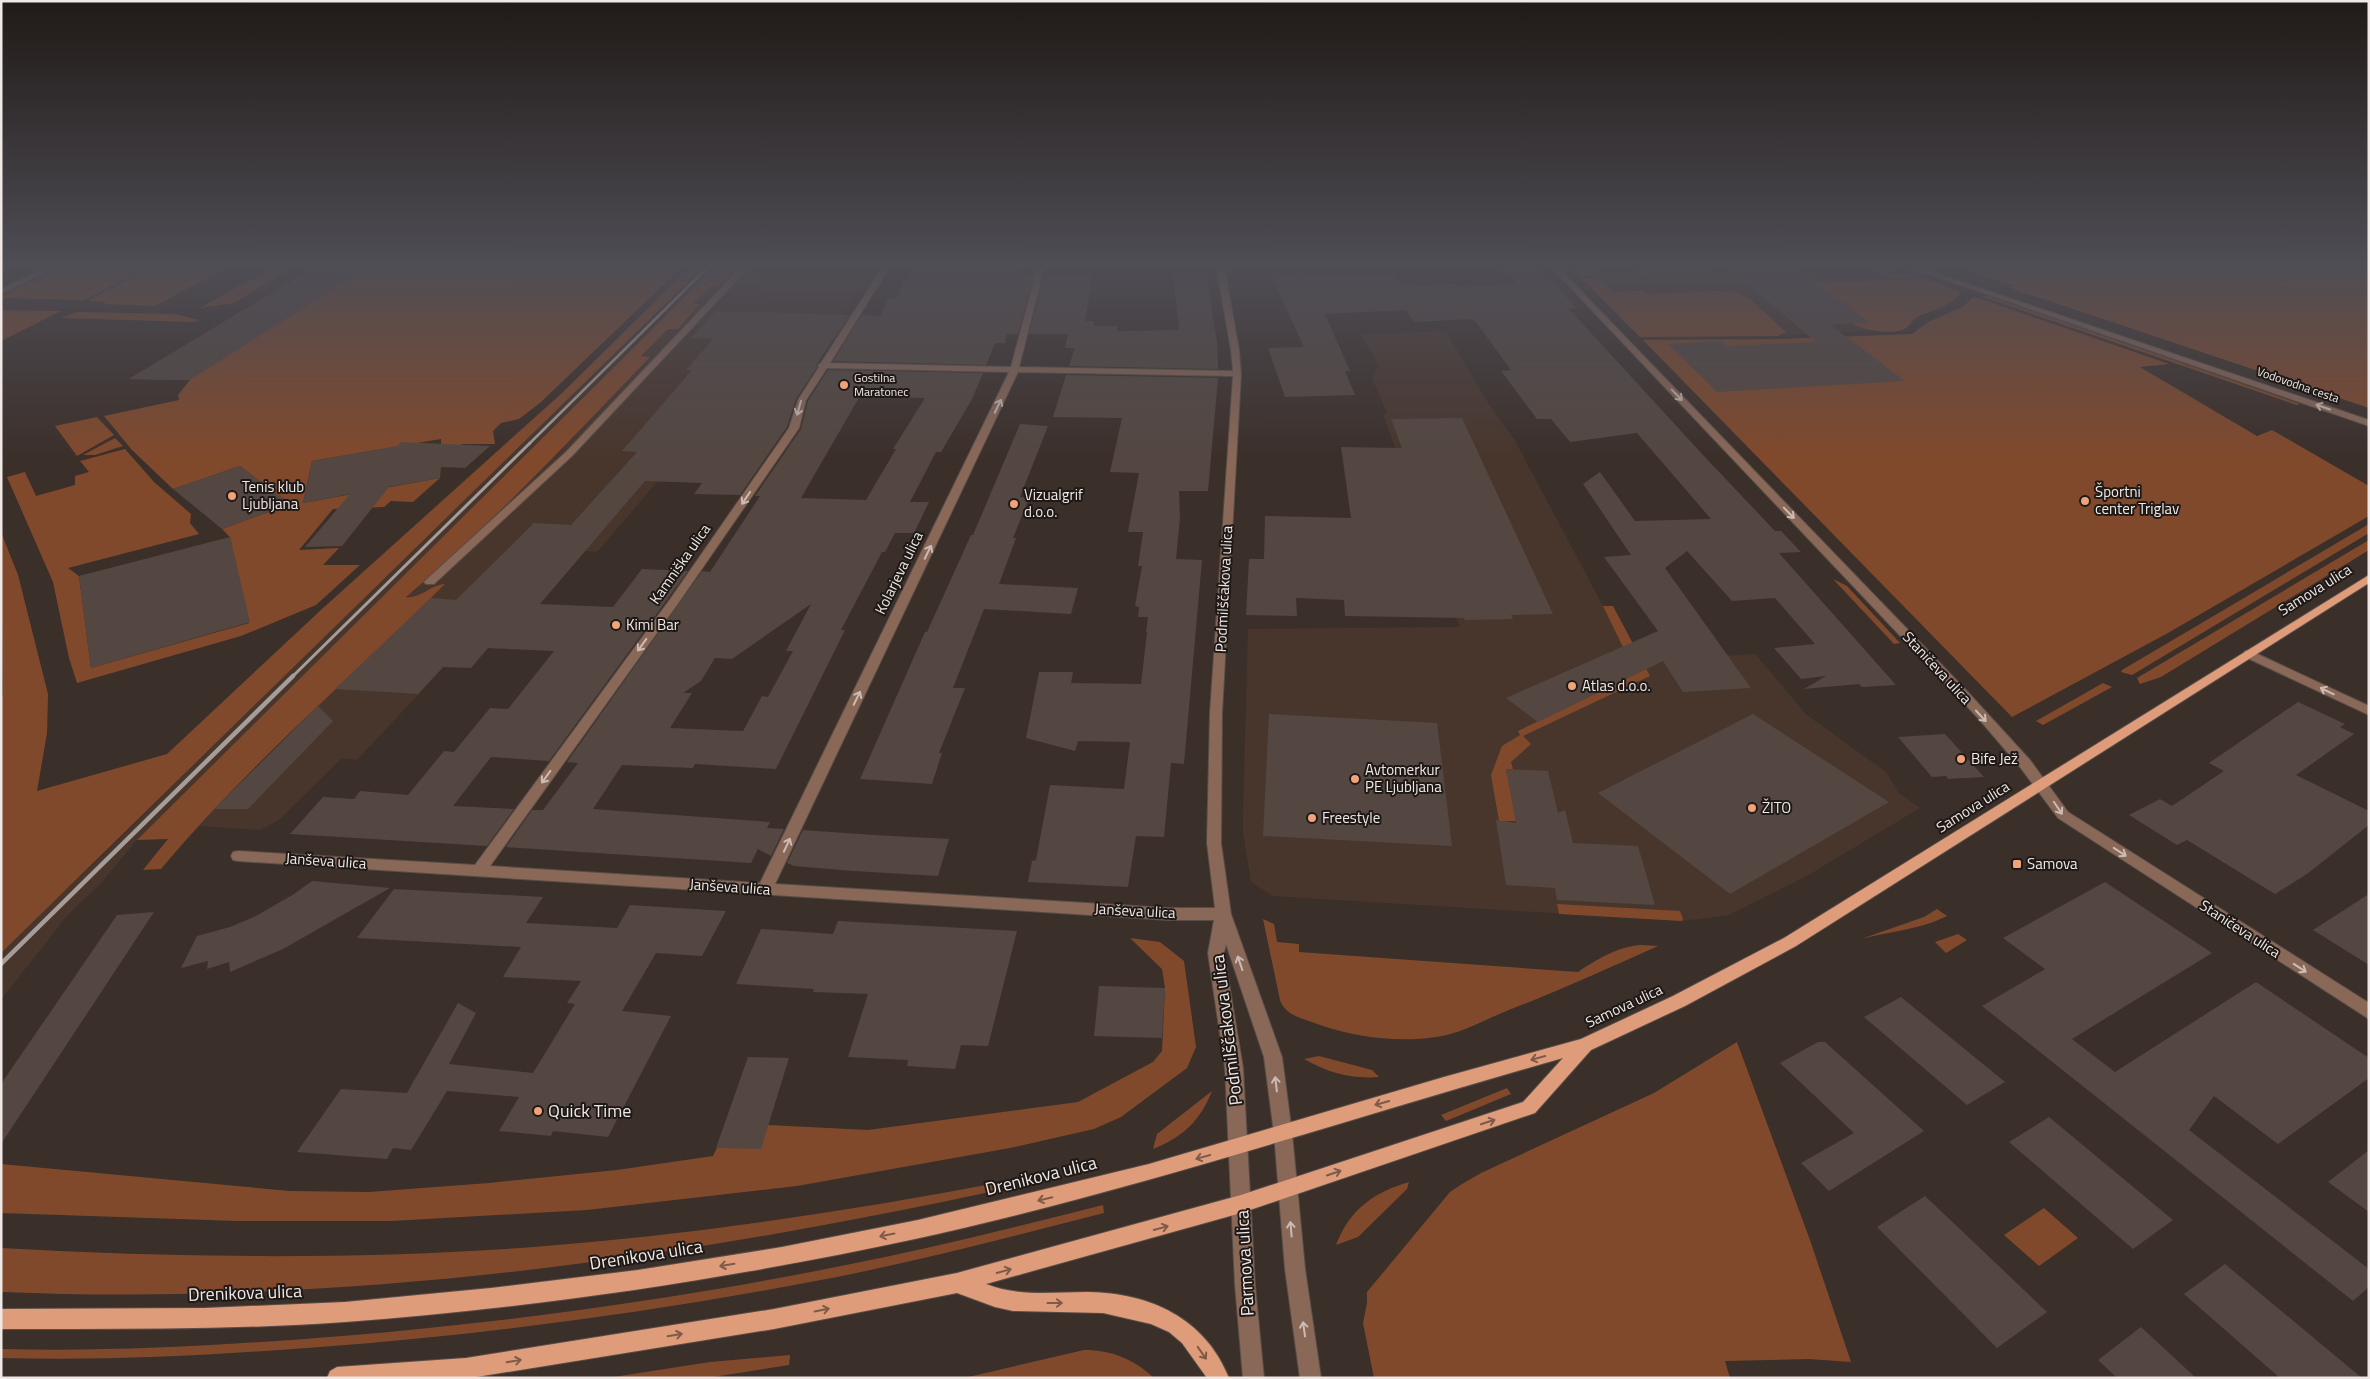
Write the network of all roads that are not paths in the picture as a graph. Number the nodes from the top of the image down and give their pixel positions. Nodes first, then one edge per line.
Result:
1 (686, 329) edge
2 (845, 329) edge
3 (1025, 329) edge
4 (1231, 329) edge
5 (1614, 329) edge
6 (2095, 329) edge
7 (822, 365) junction
8 (1014, 369) junction
9 (1237, 374) junction
10 (2369, 423) edge
11 (2369, 578) edge
12 (430, 582) dead end
13 (2249, 654) junction
14 (2369, 711) edge
15 (2043, 785) junction
16 (238, 856) dead end
17 (479, 871) junction
18 (765, 889) junction
19 (1223, 914) junction
20 (2369, 1012) edge
21 (1585, 1046) junction
22 (1283, 1133) junction
23 (1238, 1147) junction
24 (1288, 1189) junction
25 (1241, 1204) junction
26 (957, 1283) junction
27 (1, 1319) edge
28 (336, 1378) edge
29 (1219, 1378) edge
30 (1254, 1378) edge
31 (1311, 1378) edge

1 - 12 street
2 - 7 street, Kamniška ulica
3 - 8 street, Kolarjeva ulica
4 - 9 street, Podmilščakova ulica
5 -> 15 street, Staničeva ulica
10 -> 6 street, Vodovodna cesta
7 - 8 street
7 -> 17 street, Kamniška ulica
8 - 9 street
18 -> 8 street, Kolarjeva ulica
9 - 19 street, Podmilščakova ulica
11 - 13 main road, Samova ulica
14 -> 13 street
13 - 15 main road, Samova ulica
15 -> 20 street, Staničeva ulica
15 - 21 main road, Samova ulica
16 - 17 street, Janševa ulica
17 - 18 street, Janševa ulica
18 - 19 street, Janševa ulica
22 -> 19 street, Podmilščakova ulica
19 - 23 street, Podmilščakova ulica
21 -> 22 main road, Samova ulica
24 -> 21 main road, Samova ulica
22 - 23 main road, Drenikova ulica
22 - 24 street, Podmilščakova ulica
23 - 25 street, Parmova ulica
23 -> 27 main road, Drenikova ulica
24 - 25 main road
31 -> 24 street
26 -> 25 main road
25 - 30 street, Parmova ulica
28 -> 26 main road
26 -> 29 main road

